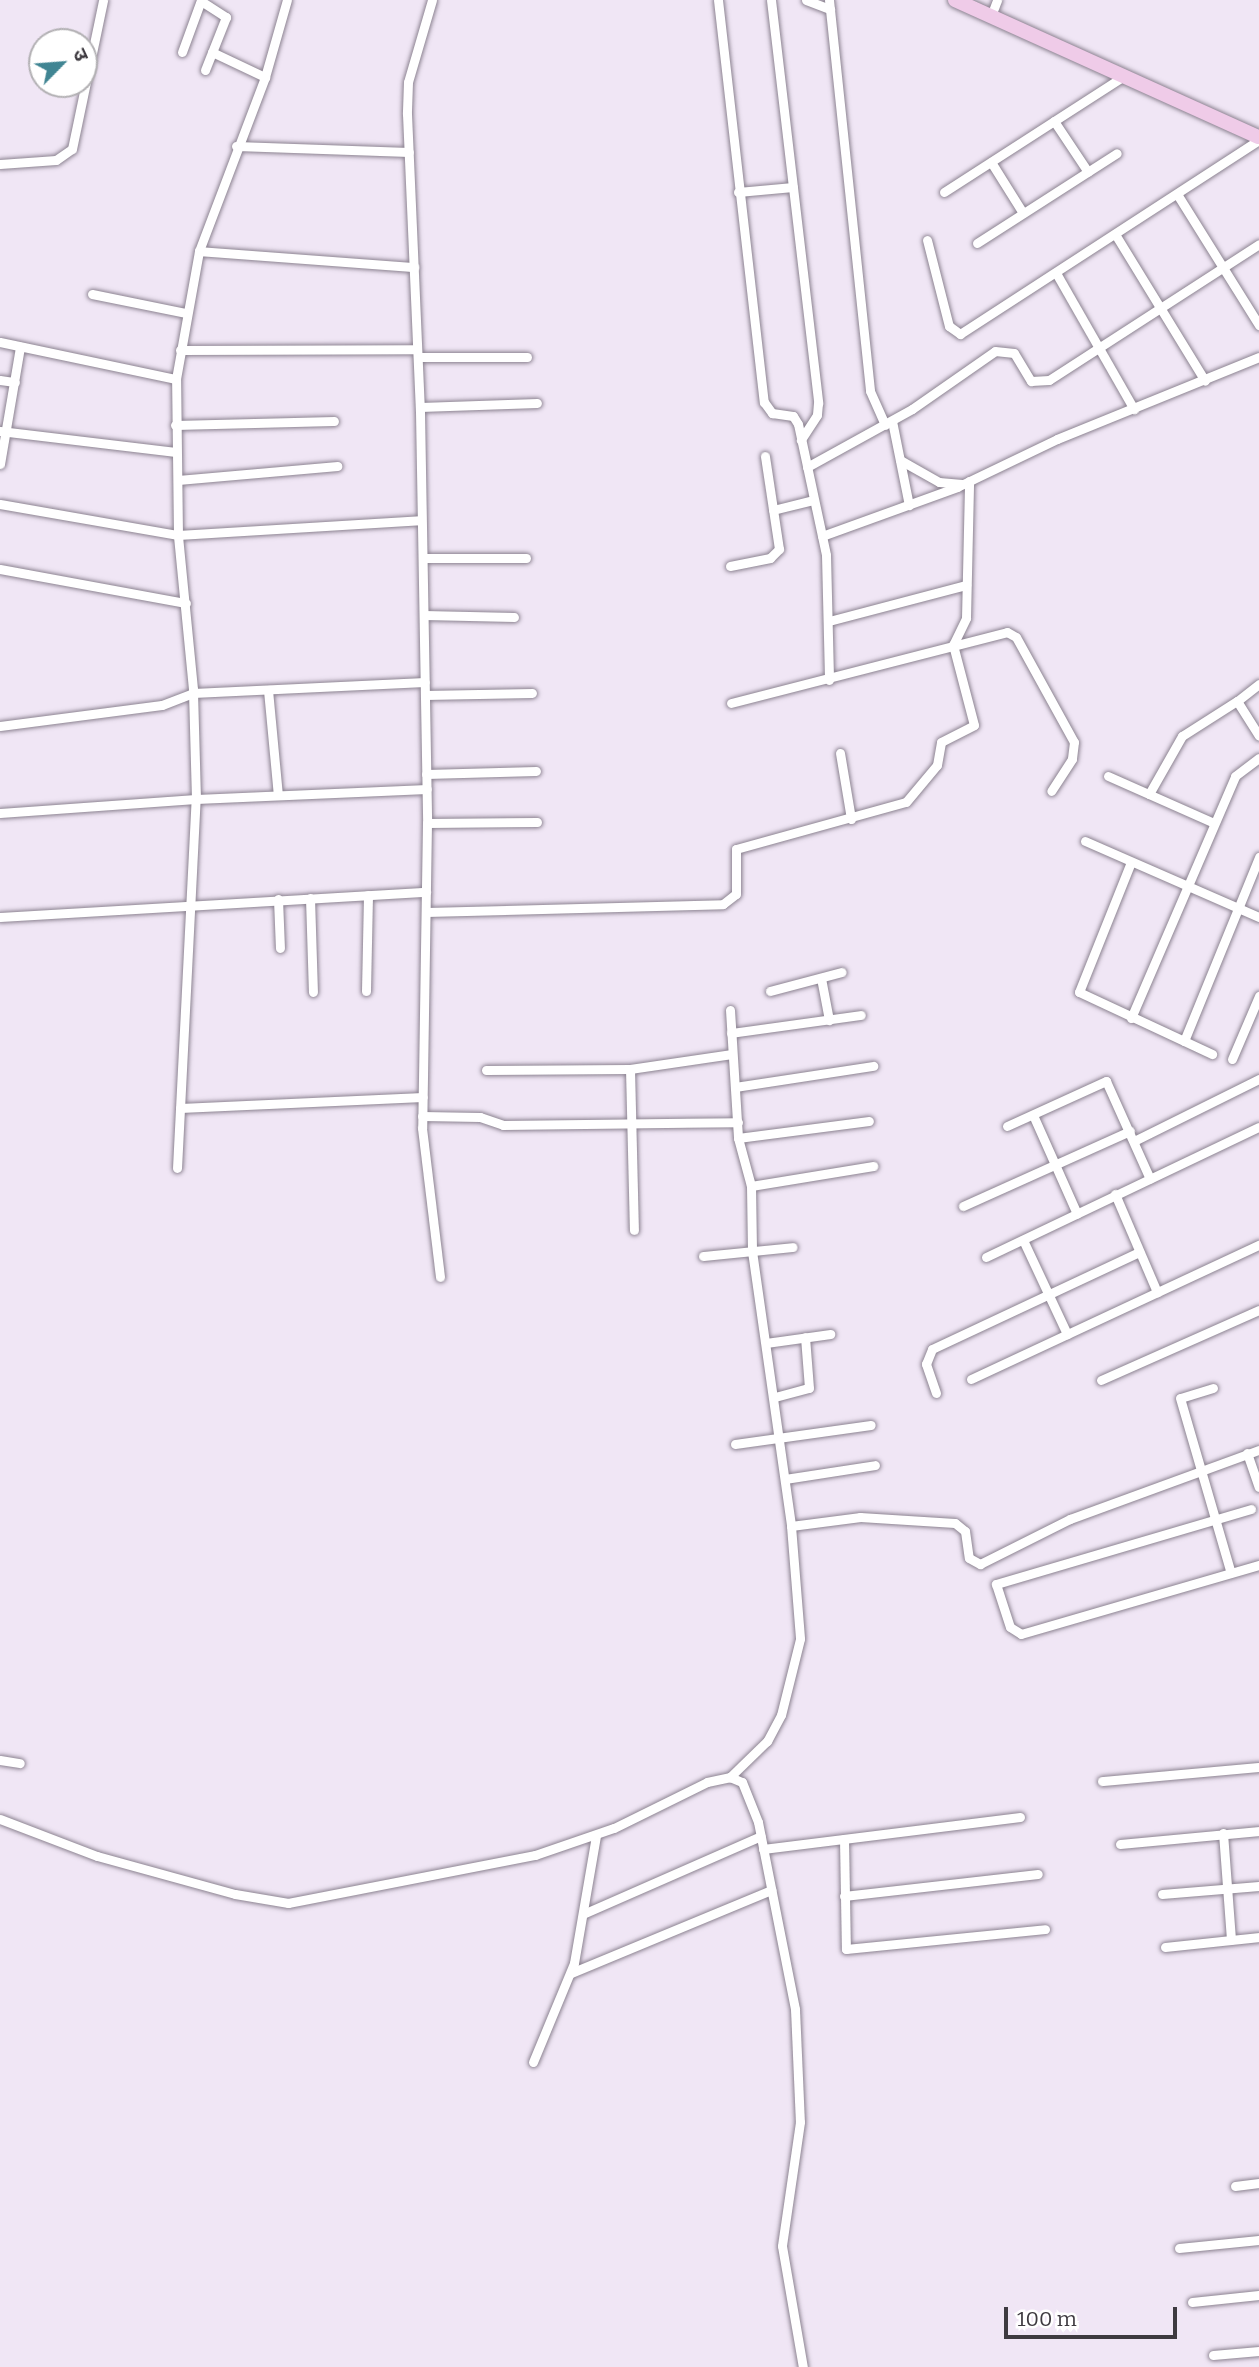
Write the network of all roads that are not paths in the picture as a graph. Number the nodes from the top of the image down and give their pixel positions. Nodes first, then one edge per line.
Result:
1 (103, 0) edge
2 (201, 0) edge
3 (288, 0) edge
4 (432, 0) edge
5 (718, 0) edge
6 (771, 0) edge
7 (806, 0) edge
8 (954, 0) edge
9 (997, 0) edge
10 (830, 5) edge
11 (990, 16) junction
12 (182, 52) dead end
13 (212, 52) junction
14 (205, 70) dead end
15 (1124, 76) junction
16 (265, 77) junction
17 (1054, 121) junction
18 (1259, 138) edge
19 (236, 146) junction
20 (408, 152) junction
21 (1117, 153) dead end
22 (991, 162) junction
23 (0, 164) edge
24 (1088, 172) junction
25 (793, 187) junction
26 (738, 192) junction
27 (944, 192) dead end
28 (1177, 194) junction
29 (1023, 213) junction
30 (1115, 234) junction
31 (927, 240) dead end
32 (977, 243) dead end
33 (1259, 244) edge
34 (199, 251) junction
35 (414, 267) junction
36 (1223, 267) junction
37 (1056, 273) junction
38 (92, 294) dead end
39 (1161, 307) junction
40 (185, 313) junction
41 (1259, 325) edge
42 (0, 342) edge
43 (20, 347) junction
44 (1099, 347) junction
45 (180, 350) junction
46 (417, 353) junction
47 (527, 357) dead end
48 (1259, 357) edge
49 (176, 379) junction
50 (0, 380) edge
51 (1205, 381) junction
52 (15, 382) junction
53 (537, 403) dead end
54 (420, 407) junction
55 (1134, 409) junction
56 (334, 421) dead end
57 (888, 423) junction
58 (175, 425) junction
59 (2, 432) edge
60 (802, 440) junction
61 (176, 452) junction
62 (765, 456) dead end
63 (900, 460) junction
64 (0, 464) edge
65 (337, 466) dead end
66 (807, 467) junction
67 (178, 480) junction
68 (965, 482) junction
69 (813, 500) junction
70 (0, 504) edge
71 (909, 505) junction
72 (773, 510) junction
73 (420, 520) junction
74 (178, 535) junction
75 (822, 536) junction
76 (423, 558) junction
77 (526, 558) dead end
78 (730, 566) dead end
79 (0, 569) edge
80 (967, 585) junction
81 (186, 603) junction
82 (424, 615) junction
83 (514, 617) dead end
84 (829, 621) junction
85 (953, 645) junction
86 (829, 680) junction
87 (425, 682) junction
88 (1259, 684) edge
89 (268, 690) junction
90 (193, 693) junction
91 (532, 693) dead end
92 (425, 695) junction
93 (1237, 701) junction
94 (731, 703) dead end
95 (0, 726) edge
96 (1259, 736) edge
97 (840, 753) dead end
98 (1259, 758) edge
99 (536, 771) dead end
100 (426, 774) junction
101 (1108, 776) dead end
102 (426, 789) junction
103 (1051, 791) dead end
104 (1149, 794) junction
105 (278, 795) junction
106 (196, 799) junction
107 (0, 813) edge
108 (851, 819) junction
109 (427, 822) junction
110 (537, 822) dead end
111 (1214, 823) junction
112 (1085, 841) dead end
113 (1259, 857) edge
114 (1132, 862) junction
115 (1186, 884) junction
116 (426, 892) junction
117 (368, 895) junction
118 (310, 898) junction
119 (278, 899) junction
120 (194, 904) junction
121 (1240, 907) junction
122 (426, 912) junction
123 (0, 917) edge
124 (1259, 917) edge
125 (280, 948) dead end
126 (842, 972) dead end
127 (821, 978) junction
128 (366, 991) dead end
129 (770, 991) dead end
130 (313, 992) dead end
131 (1259, 996) edge
132 (730, 1010) dead end
133 (862, 1015) dead end
134 (1131, 1018) junction
135 (829, 1020) junction
136 (731, 1033) junction
137 (1184, 1041) junction
138 (732, 1054) junction
139 (1212, 1054) dead end
140 (1232, 1059) dead end
141 (873, 1066) dead end
142 (629, 1069) junction
143 (486, 1070) dead end
144 (1259, 1079) edge
145 (735, 1087) junction
146 (423, 1097) junction
147 (180, 1108) junction
148 (1033, 1115) junction
149 (422, 1116) junction
150 (869, 1121) dead end
151 (738, 1122) junction
152 (631, 1125) junction
153 (1007, 1126) dead end
154 (1259, 1127) edge
155 (1132, 1136) junction
156 (738, 1138) junction
157 (1054, 1165) junction
158 (873, 1166) dead end
159 (177, 1168) dead end
160 (1150, 1179) junction
161 (751, 1186) junction
162 (1115, 1194) junction
163 (963, 1206) dead end
164 (1077, 1214) junction
165 (634, 1230) dead end
166 (1024, 1240) junction
167 (1259, 1245) edge
168 (793, 1247) dead end
169 (752, 1251) junction
170 (1139, 1252) junction
171 (703, 1256) dead end
172 (986, 1257) dead end
173 (440, 1277) dead end
174 (1157, 1292) junction
175 (1048, 1295) junction
176 (1259, 1310) edge
177 (830, 1334) dead end
178 (1067, 1334) junction
179 (805, 1337) junction
180 (766, 1343) junction
181 (971, 1379) dead end
182 (1101, 1380) dead end
183 (1213, 1388) dead end
184 (936, 1393) dead end
185 (775, 1397) junction
186 (871, 1425) dead end
187 (780, 1437) junction
188 (735, 1444) dead end
189 (1259, 1450) edge
190 (1247, 1453) junction
191 (875, 1465) dead end
192 (1201, 1469) junction
193 (785, 1479) junction
194 (1259, 1487) edge
195 (1251, 1508) dead end
196 (1216, 1519) junction
197 (792, 1526) junction
198 (1259, 1565) edge
199 (1231, 1573) junction
200 (0, 1760) edge
201 (20, 1763) dead end
202 (1259, 1767) edge
203 (730, 1777) junction
204 (1101, 1781) dead end
205 (1020, 1817) dead end
206 (0, 1819) edge
207 (1259, 1831) edge
208 (1223, 1833) junction
209 (596, 1835) junction
210 (761, 1836) junction
211 (844, 1839) junction
212 (1120, 1844) dead end
213 (763, 1849) junction
214 (1038, 1874) dead end
215 (1259, 1886) edge
216 (1228, 1888) junction
217 (771, 1890) junction
218 (1162, 1894) dead end
219 (844, 1896) junction
220 (583, 1914) junction
221 (1045, 1928) dead end
222 (1259, 1937) edge
223 (1231, 1940) junction
224 (1164, 1947) dead end
225 (571, 1973) junction
226 (533, 2063) dead end
227 (1259, 2183) edge
228 (1235, 2186) dead end
229 (1259, 2240) edge
230 (1178, 2248) dead end
231 (1259, 2295) edge
232 (1192, 2302) dead end
233 (1259, 2351) edge
234 (1213, 2355) dead end
235 (803, 2367) edge

1 - 23 street
2 - 12 street
2 - 13 street
3 - 16 street
4 - 20 street
5 - 26 street
6 - 25 street
7 - 10 street
8 - 11 main road
9 - 11 street
10 - 57 street
11 - 15 main road
13 - 14 street
13 - 16 street
15 - 17 street
15 - 18 main road
16 - 19 street
17 - 22 street
17 - 24 street
18 - 28 street
19 - 20 street
19 - 34 street
20 - 35 street
21 - 24 street
22 - 27 street
22 - 29 street
24 - 29 street
25 - 26 street
25 - 60 street
26 - 60 street
28 - 30 street
28 - 36 street
29 - 32 street
30 - 37 street
30 - 39 street
31 - 37 street
33 - 36 street
34 - 35 street
34 - 40 street
35 - 46 street
36 - 39 street
36 - 41 street
37 - 44 street
38 - 40 street
39 - 44 street
39 - 51 street
40 - 45 street
42 - 43 street
43 - 49 street
43 - 52 street
44 - 55 street
44 - 57 street
45 - 46 street
45 - 49 street
46 - 47 street
46 - 54 street
48 - 51 street
49 - 58 street
50 - 52 street
51 - 55 street
52 - 59 street
53 - 54 street
54 - 73 street
55 - 68 street
56 - 58 street
57 - 63 street
57 - 66 street
58 - 61 street
59 - 61 street
59 - 64 street
60 - 66 street
61 - 67 street
62 - 72 street
63 - 68 street
63 - 71 street
65 - 67 street
66 - 69 street
67 - 74 street
68 - 71 street
68 - 80 street
69 - 72 street
69 - 75 street
70 - 74 street
71 - 75 street
72 - 78 street
73 - 74 street
73 - 76 street
74 - 81 street
75 - 84 street
76 - 77 street
76 - 82 street
79 - 81 street
80 - 84 street
80 - 85 street
81 - 90 street
82 - 83 street
82 - 87 street
84 - 86 street
85 - 86 street
85 - 103 street
85 - 108 street
86 - 94 street
87 - 89 street
87 - 92 street
88 - 93 street
89 - 90 street
89 - 105 street
90 - 95 street
90 - 106 street
91 - 92 street
92 - 100 street
93 - 96 street
93 - 104 street
97 - 108 street
98 - 111 street
99 - 100 street
100 - 102 street
101 - 104 street
102 - 105 street
102 - 109 street
104 - 111 street
105 - 106 street
106 - 107 street
106 - 120 street
108 - 122 street
109 - 110 street
109 - 116 street
111 - 115 street
112 - 114 street
113 - 121 street
114 - 115 street
114 - 134 street
115 - 121 street
115 - 134 street
116 - 117 street
116 - 122 street
117 - 118 street
117 - 128 street
118 - 119 street
118 - 130 street
119 - 120 street
119 - 125 street
120 - 123 street
120 - 147 street
121 - 124 street
121 - 137 street
122 - 146 street
126 - 127 street
127 - 129 street
127 - 135 street
131 - 140 street
132 - 136 street
133 - 135 street
134 - 137 street
135 - 136 street
136 - 138 street
137 - 139 street
138 - 142 street
138 - 145 street
141 - 145 street
142 - 143 street
142 - 152 street
144 - 155 street
145 - 151 street
146 - 147 street
146 - 149 street
147 - 159 street
148 - 153 street
148 - 155 street
148 - 157 street
149 - 152 street
149 - 173 street
150 - 156 street
151 - 152 street
151 - 156 street
152 - 165 street
154 - 160 street
155 - 157 street
155 - 160 street
156 - 161 street
157 - 163 street
157 - 164 street
158 - 161 street
160 - 162 street
161 - 169 street
162 - 164 street
162 - 170 street
164 - 166 street
166 - 172 street
166 - 175 street
167 - 174 street
168 - 169 street
169 - 171 street
169 - 180 street
170 - 174 street
170 - 175 street
174 - 178 street
175 - 178 street
175 - 184 street
176 - 182 street
177 - 179 street
178 - 181 street
179 - 180 street
179 - 185 street
180 - 185 street
183 - 192 street
185 - 187 street
186 - 187 street
187 - 188 street
187 - 193 street
189 - 190 street
190 - 192 street
190 - 194 street
191 - 193 street
192 - 196 street
192 - 197 street
193 - 197 street
195 - 196 street
196 - 199 street
196 - 199 street
197 - 203 street
198 - 199 street
200 - 201 street
202 - 204 street
203 - 209 street
203 - 210 street
205 - 211 street
206 - 209 street
207 - 208 street
208 - 212 street
208 - 216 street
209 - 220 street
210 - 213 street
210 - 220 street
211 - 213 street
211 - 219 street
213 - 217 street
214 - 219 street
215 - 216 street
216 - 218 street
216 - 223 street
217 - 225 street
217 - 235 street
219 - 221 street
220 - 225 street
222 - 223 street
223 - 224 street
225 - 226 street
227 - 228 street
229 - 230 street
231 - 232 street
233 - 234 street

